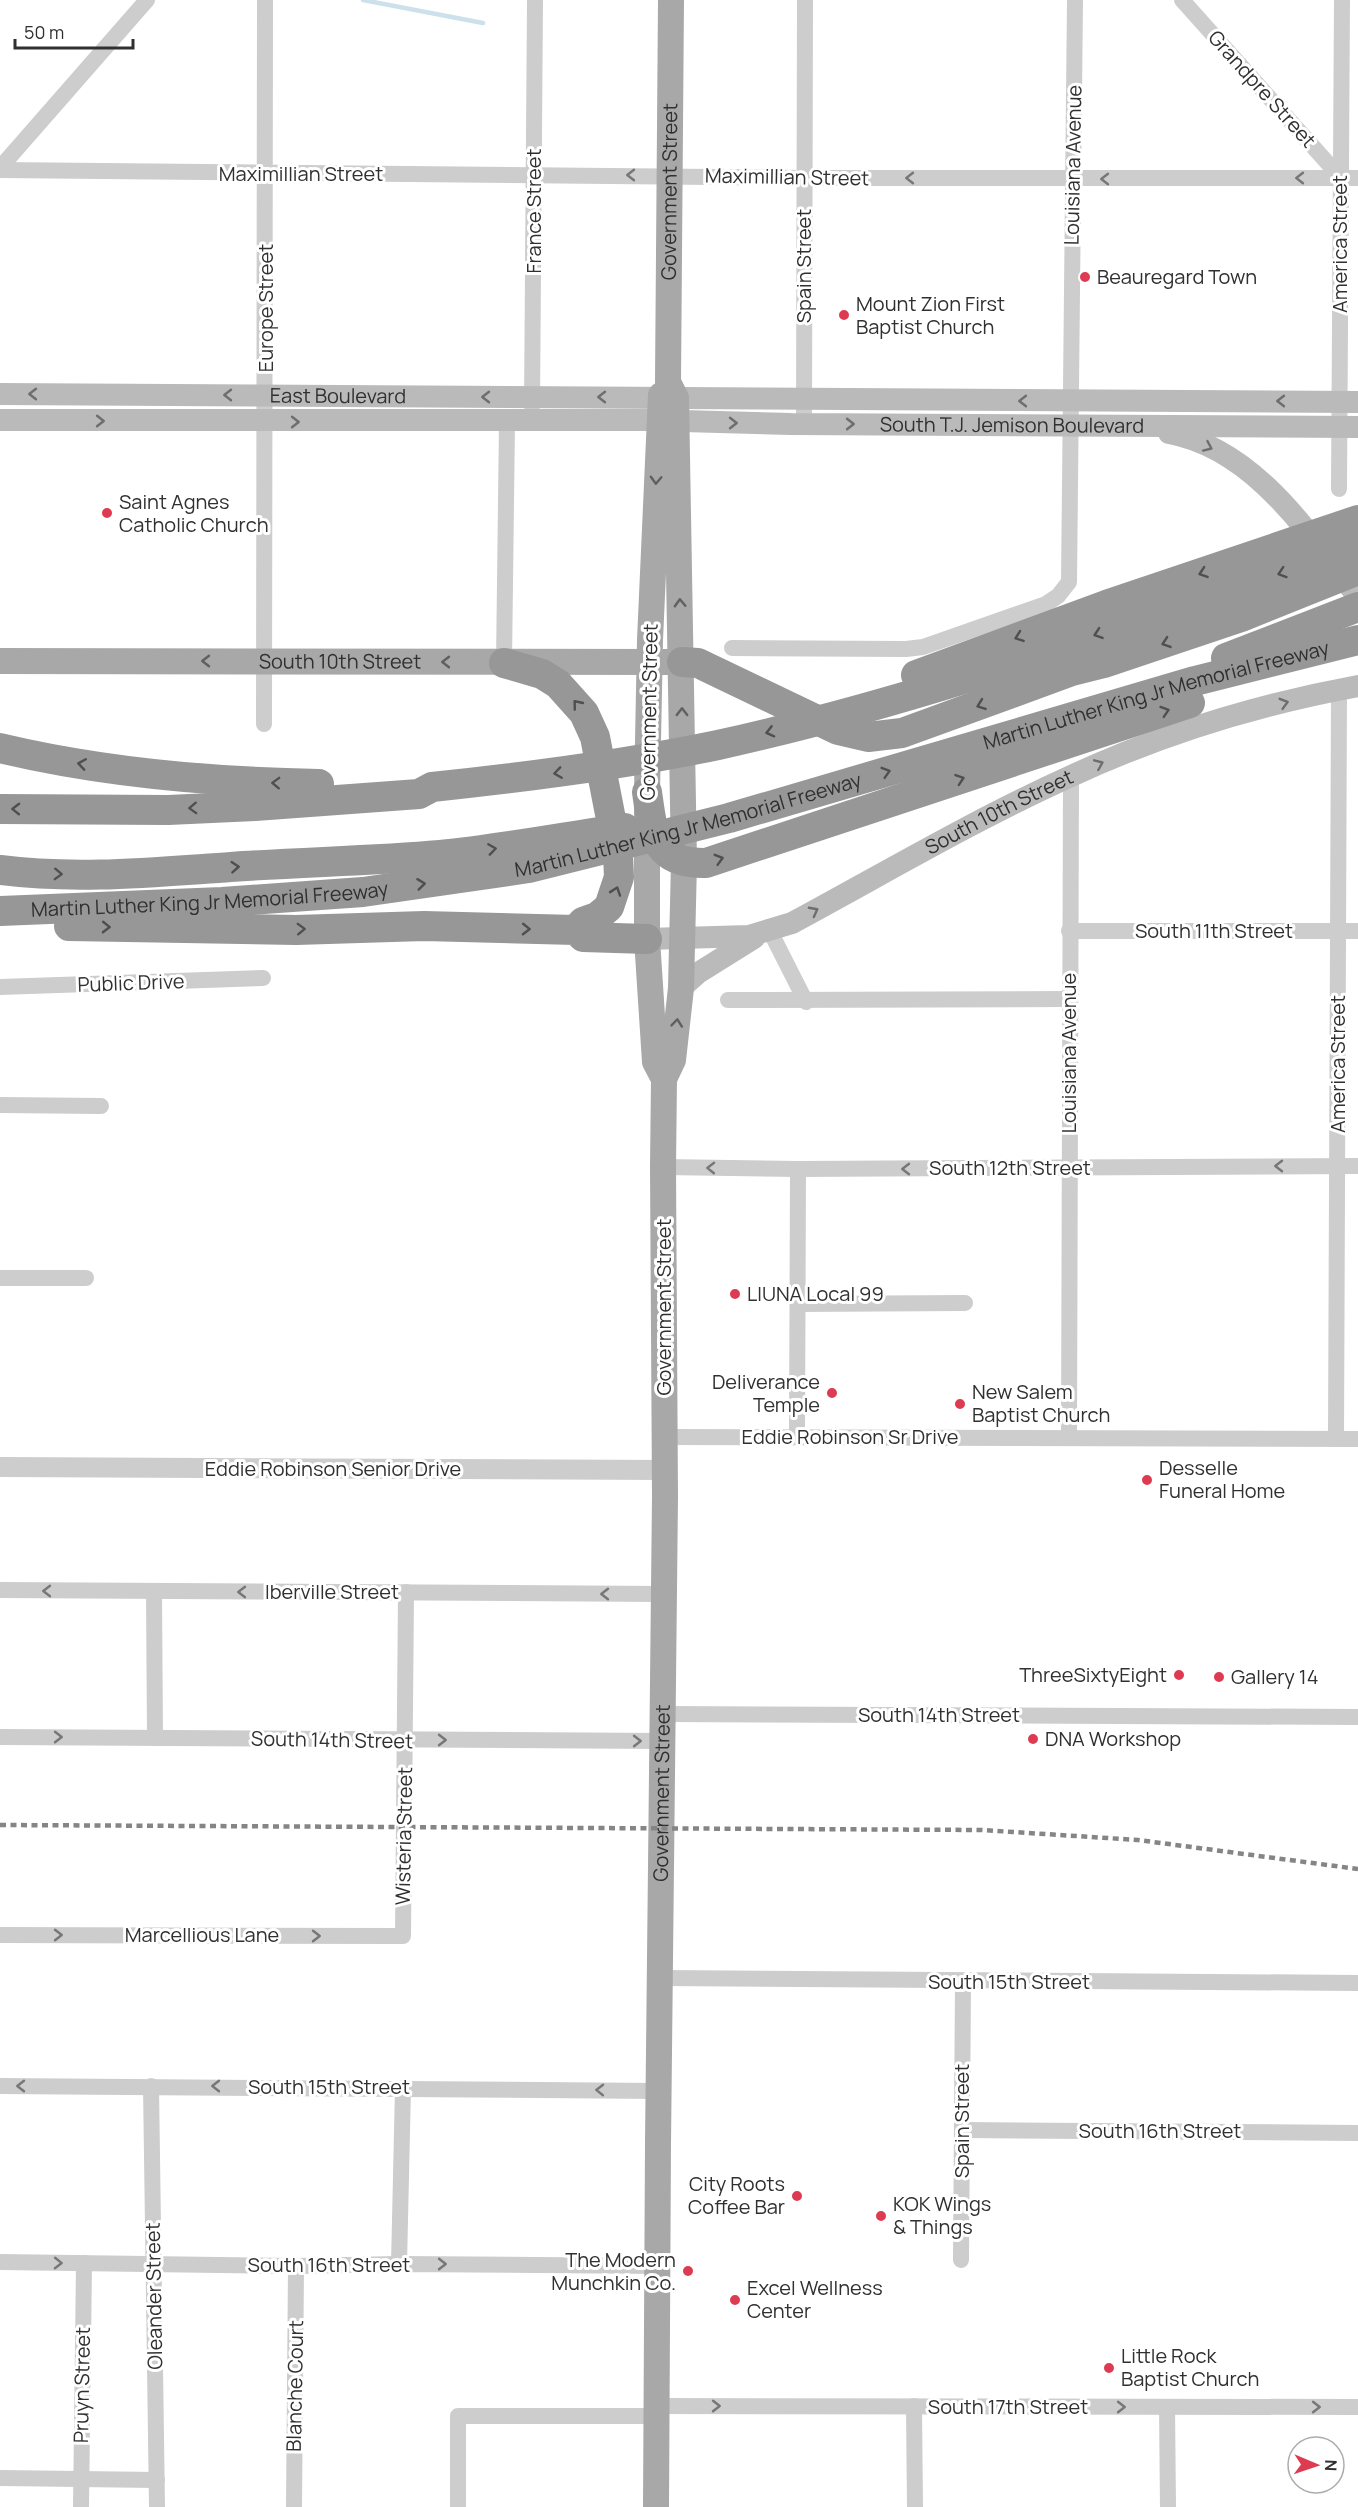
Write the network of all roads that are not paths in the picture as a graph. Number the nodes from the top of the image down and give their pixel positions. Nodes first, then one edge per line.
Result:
1 (147, 0) edge
2 (266, 0) edge
3 (535, 0) edge
4 (671, 0) edge
5 (805, 0) edge
6 (1075, 0) edge
7 (1182, 0) edge
8 (1342, 0) edge
9 (0, 169) edge
10 (267, 174) junction
11 (535, 174) junction
12 (670, 176) junction
13 (805, 178) junction
14 (1349, 178) edge
15 (1073, 179) junction
16 (0, 394) edge
17 (266, 396) junction
18 (532, 397) junction
19 (804, 399) junction
20 (1069, 401) junction
21 (1349, 401) edge
22 (667, 407) junction
23 (0, 420) edge
24 (266, 422) junction
25 (507, 422) junction
26 (532, 422) junction
27 (804, 424) junction
28 (1069, 425) junction
29 (1132, 426) junction
30 (1349, 427) edge
31 (1339, 489) dead end
32 (1358, 520) edge
33 (1358, 548) edge
34 (1358, 570) edge
35 (1358, 597) edge
36 (1358, 607) edge
37 (1358, 640) edge
38 (732, 648) dead end
39 (1358, 654) edge
40 (0, 661) edge
41 (264, 661) junction
42 (649, 662) junction
43 (682, 662) junction
44 (504, 663) junction
45 (1349, 688) edge
46 (1112, 706) junction
47 (831, 717) junction
48 (264, 724) dead end
49 (0, 748) edge
50 (1071, 776) junction
51 (423, 788) junction
52 (647, 792) junction
53 (0, 809) edge
54 (559, 850) junction
55 (684, 862) junction
56 (0, 870) edge
57 (13, 918) edge
58 (576, 930) junction
59 (1069, 931) junction
60 (1339, 931) junction
61 (1358, 931) edge
62 (766, 933) junction
63 (682, 938) junction
64 (647, 939) junction
65 (263, 978) dead end
66 (0, 987) edge
67 (681, 988) junction
68 (1069, 999) junction
69 (728, 1000) dead end
70 (806, 1002) junction
71 (664, 1079) junction
72 (0, 1105) edge
73 (101, 1106) dead end
74 (1337, 1166) junction
75 (1358, 1166) edge
76 (663, 1167) junction
77 (1070, 1168) junction
78 (798, 1169) junction
79 (0, 1278) edge
80 (86, 1278) dead end
81 (965, 1303) dead end
82 (798, 1304) junction
83 (797, 1436) junction
84 (665, 1437) junction
85 (1069, 1438) junction
86 (1336, 1439) junction
87 (1358, 1439) edge
88 (0, 1467) edge
89 (665, 1470) junction
90 (0, 1590) edge
91 (154, 1592) junction
92 (406, 1592) junction
93 (664, 1594) junction
94 (664, 1714) junction
95 (1358, 1717) edge
96 (0, 1737) edge
97 (155, 1738) junction
98 (406, 1740) junction
99 (664, 1741) junction
100 (0, 1935) edge
101 (403, 1936) joint
102 (660, 1977) junction
103 (963, 1982) junction
104 (1358, 1983) edge
105 (0, 2086) edge
106 (151, 2086) junction
107 (403, 2088) junction
108 (659, 2091) junction
109 (962, 2130) junction
110 (1358, 2133) edge
111 (961, 2260) dead end
112 (0, 2262) edge
113 (84, 2263) junction
114 (399, 2264) junction
115 (153, 2265) junction
116 (296, 2266) junction
117 (658, 2266) junction
118 (915, 2406) junction
119 (1358, 2407) edge
120 (1167, 2408) junction
121 (657, 2411) junction
122 (0, 2478) edge
123 (81, 2478) junction
124 (157, 2480) junction
125 (81, 2507) edge
126 (157, 2507) edge
127 (294, 2507) edge
128 (458, 2507) edge
129 (656, 2507) edge
130 (915, 2507) edge
131 (1168, 2507) edge

1 - 9 street
2 - 10 street, Europe Street
3 - 11 street, France Street
4 - 12 main road, Government Street
5 - 13 street, Spain Street
6 - 15 street, Louisiana Avenue
7 - 14 street, Grandpre Street
8 - 14 street, America Street
9 - 10 street, Maximillian Street
10 - 11 street, Maximillian Street
10 - 17 street, Europe Street
12 -> 11 street, Maximillian Street
11 - 18 street, France Street
12 - 13 street, Maximillian Street
12 - 22 main road, Government Street
15 -> 13 street, Maximillian Street
13 - 19 street, Spain Street
14 -> 15 street, Maximillian Street
14 - 21 street, America Street
15 - 20 street, Louisiana Avenue
17 -> 16 main road, East Boulevard
18 -> 17 main road, East Boulevard
17 - 24 street, Europe Street
22 -> 18 main road, East Boulevard
18 - 26 street, France Street
20 -> 19 main road, South T.J. Jemison Boulevard
19 - 22 main road, South T.J. Jemison Boulevard
19 - 27 street, Spain Street
21 -> 20 main road, South T.J. Jemison Boulevard
20 - 28 street, Louisiana Avenue
21 - 30 street, America Street
22 - 26 main road, East Boulevard
22 -> 27 main road, South T.J. Jemison Boulevard
22 -> 42 main road, Government Street
43 -> 22 main road, Government Street
23 -> 24 main road, East Boulevard
24 -> 25 main road, East Boulevard
24 - 41 street, Europe Street
25 - 26 main road, East Boulevard
25 - 44 street
27 -> 28 main road, South T.J. Jemison Boulevard
28 - 29 main road, South T.J. Jemison Boulevard
28 - 38 street, Louisiana Avenue
29 - 30 main road, South T.J. Jemison Boulevard
29 -> 35 main road
30 - 31 street, America Street
32 -> 47 highway
33 -> 47 highway
34 -> 43 highway
36 - 46 highway
37 - 46 highway, Martin Luther King Jr Memorial Freeway
55 -> 39 highway
41 -> 40 main road, South 10th Street
44 -> 41 main road, South 10th Street
41 - 48 street, Europe Street
42 - 43 main road, South 10th Street
42 - 44 main road, South 10th Street
42 - 52 main road, Government Street
55 -> 43 main road, Government Street
58 -> 44 highway
50 -> 45 main road, South 10th Street
45 - 60 street, America Street
54 -> 46 highway, Martin Luther King Jr Memorial Freeway
47 -> 51 highway
51 -> 49 highway
50 - 59 street, Louisiana Avenue
62 -> 50 main road, South 10th Street
51 -> 53 highway
52 - 55 highway
52 - 64 main road, Government Street
56 -> 54 highway
57 -> 54 highway, Martin Luther King Jr Memorial Freeway
55 - 63 main road, Government Street
57 -> 58 highway
58 - 64 highway
59 - 60 street, South 11th Street
59 - 68 street, Louisiana Avenue
60 - 61 street, South 11th Street
60 - 74 street, America Street
62 - 63 main road, South 10th Street
62 - 67 main road
62 - 70 street
63 - 64 main road, South 10th Street
63 - 67 main road, Government Street
64 - 71 main road, Government Street
65 - 66 street, Public Drive
71 -> 67 main road, Government Street
68 - 70 street
68 - 77 street, Louisiana Avenue
69 - 70 street
71 - 76 main road, Government Street
72 - 73 street
74 - 75 street, South 12th Street
74 -> 77 street, South 12th Street
74 - 86 street, America Street
78 -> 76 street, South 12th Street
76 - 84 main road, Government Street
77 -> 78 street, South 12th Street
77 - 85 street, Louisiana Avenue
78 - 82 street
79 - 80 street
81 - 82 street
82 - 83 street
83 - 84 street, Eddie Robinson Sr Drive
83 - 85 street, Eddie Robinson Sr Drive
84 - 89 main road, Government Street
85 - 86 street, Eddie Robinson Sr Drive
86 - 87 street, Eddie Robinson Sr Drive
88 - 89 street, Eddie Robinson Senior Drive
89 - 93 main road, Government Street
91 -> 90 street, Iberville Street
92 -> 91 street, Iberville Street
91 - 97 street
93 -> 92 street, Iberville Street
92 - 98 street, Wisteria Street
93 - 94 main road, Government Street
94 - 95 street, South 14th Street
94 - 99 main road, Government Street
96 -> 97 street, South 14th Street
97 - 98 street, South 14th Street
98 -> 99 street, South 14th Street
98 - 101 street, Wisteria Street
99 - 102 main road, Government Street
100 -> 101 street, Marcellious Lane
102 - 103 street, South 15th Street
102 - 108 main road, Government Street
103 - 104 street, South 15th Street
103 - 109 street, Spain Street
106 -> 105 street, South 15th Street
107 -> 106 street, South 15th Street
106 - 115 street, Oleander Street
108 -> 107 street, South 15th Street
107 - 114 street
108 - 117 main road, Government Street
109 - 110 street, South 16th Street
109 - 111 street, Spain Street
112 -> 113 street, South 16th Street
113 - 115 street, South 16th Street
113 - 123 street, Pruyn Street
114 - 116 street, South 16th Street
114 -> 117 street, South 16th Street
115 - 116 street, South 16th Street
115 - 124 street, Oleander Street
116 - 127 street, Blanche Court
117 - 121 main road, Government Street
118 -> 120 street, South 17th Street
121 -> 118 street, South 17th Street
118 - 130 street
120 -> 119 street, South 17th Street
120 - 131 street
121 - 128 street, South 17th Street
121 - 129 main road, Government Street
122 - 123 street
123 - 124 street
123 - 125 street, Pruyn Street
124 - 126 street, Oleander Street

